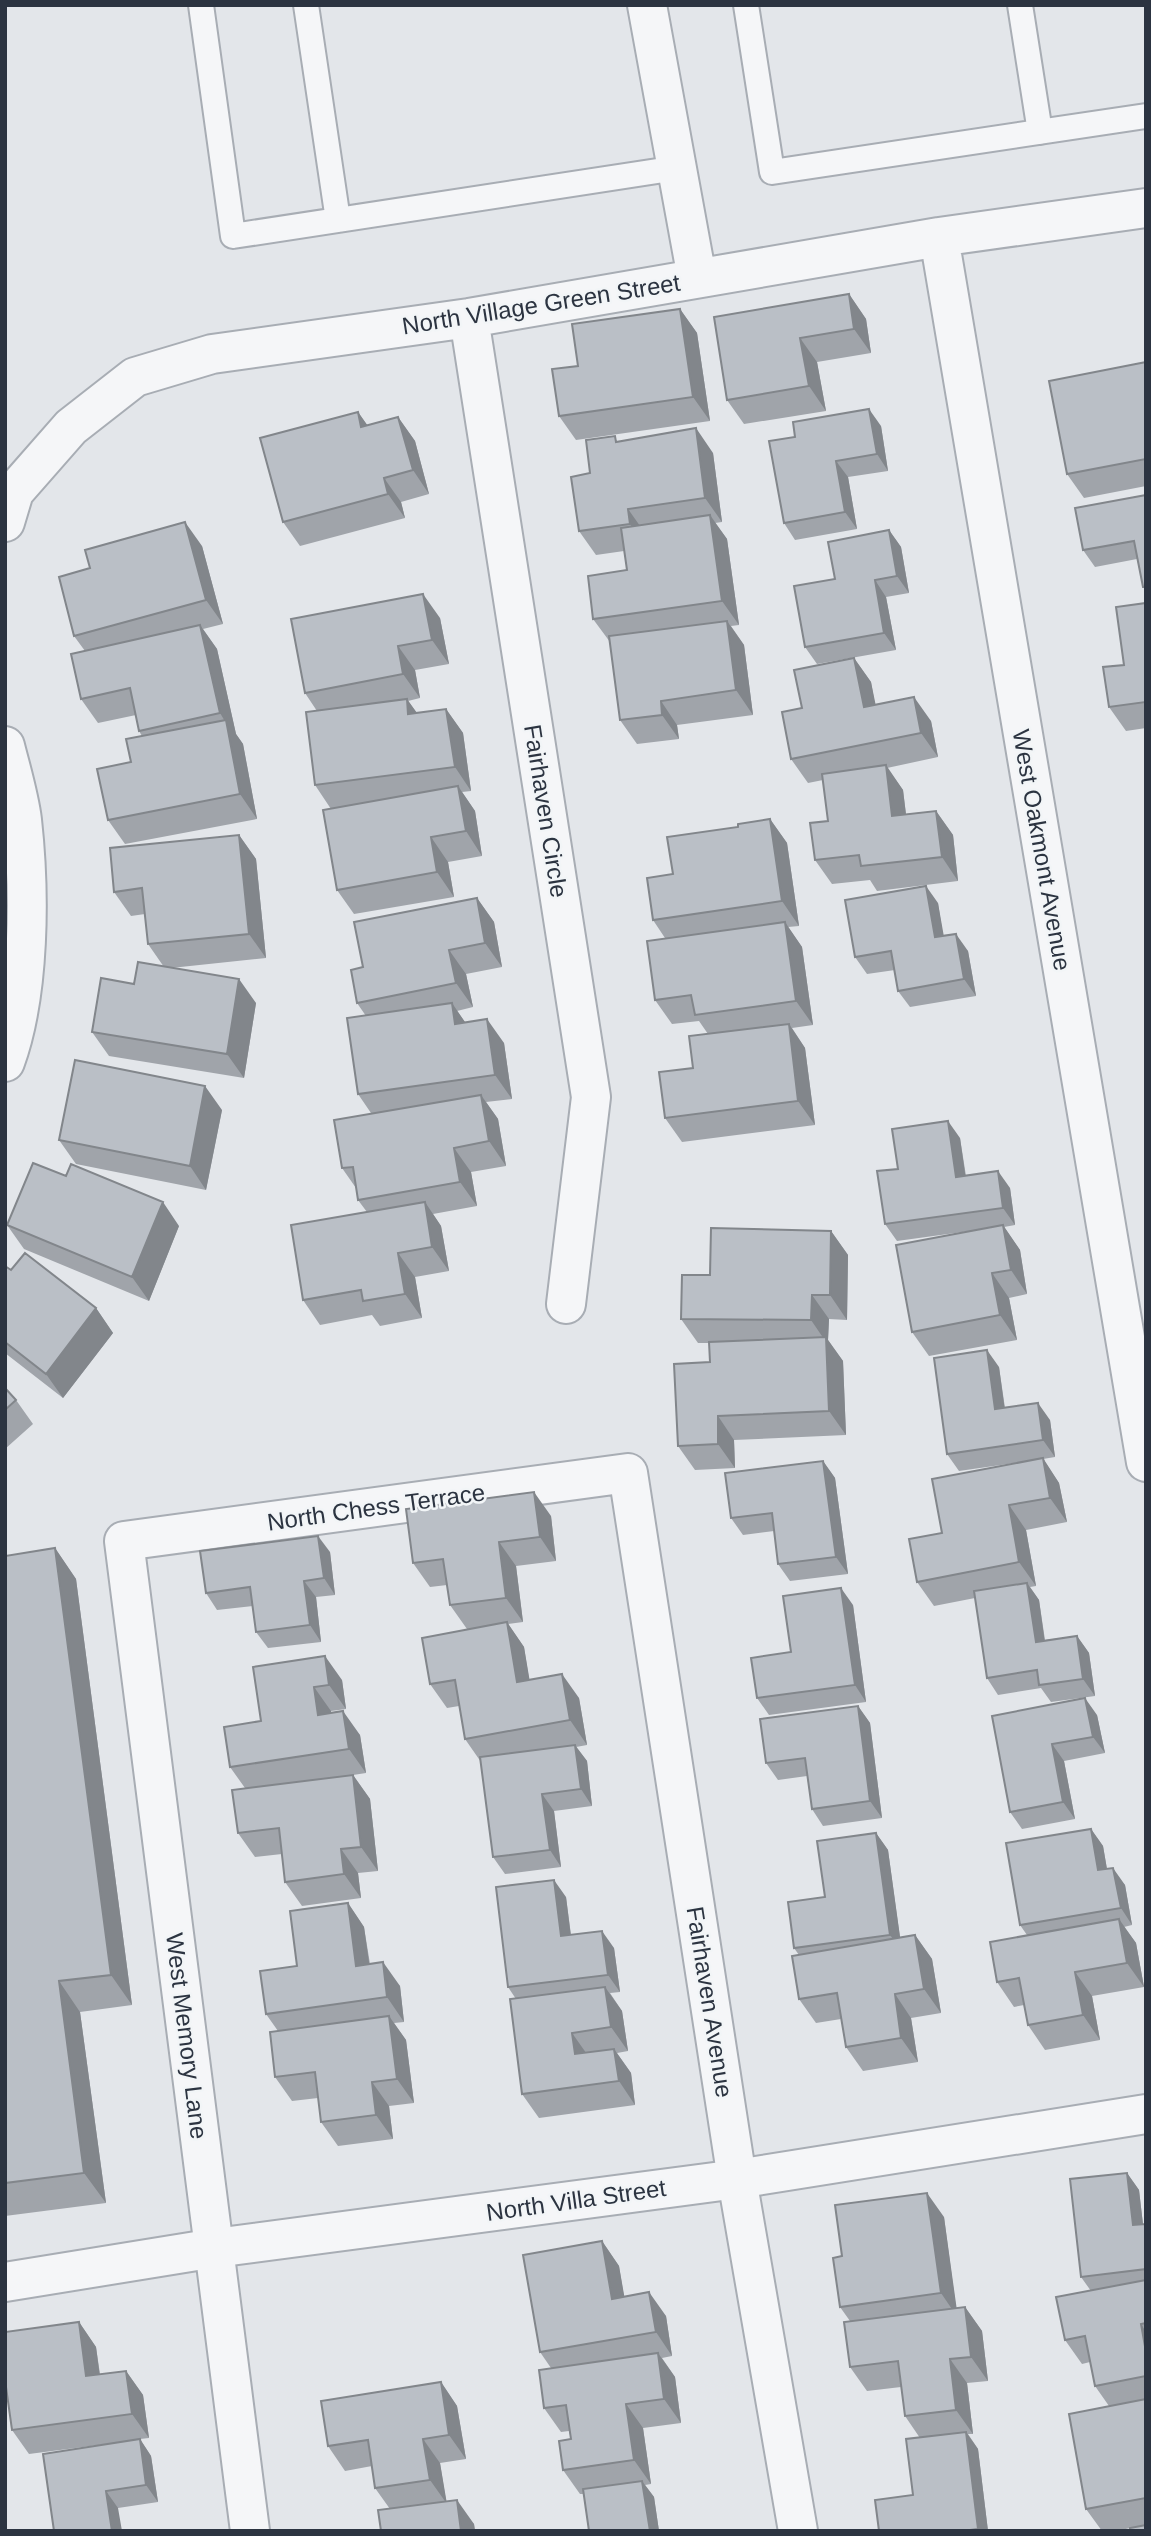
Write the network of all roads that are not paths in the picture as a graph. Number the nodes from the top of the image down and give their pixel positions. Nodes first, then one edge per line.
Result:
1 (201, 5) edge
2 (306, 5) edge
3 (647, 5) edge
4 (746, 5) edge
5 (1020, 5) edge
6 (1146, 116) edge
7 (1040, 132) junction
8 (677, 168) junction
9 (1146, 208) edge
10 (338, 220) junction
11 (939, 237) junction
12 (697, 278) junction
13 (469, 318) junction
14 (5, 522) edge
15 (5, 746) edge
16 (5, 1062) edge
17 (566, 1304) dead end
18 (1146, 1462) edge
19 (628, 1473) joint
20 (124, 1541) joint
21 (1146, 2115) edge
22 (737, 2179) junction
23 (215, 2248) junction
24 (5, 2282) edge
25 (250, 2531) edge
26 (798, 2531) edge

1 - 10 lane
2 - 10 lane
3 - 8 street
4 - 7 lane
5 - 7 lane
6 - 7 lane
8 - 10 lane
8 - 12 street
9 - 11 street, North Village Green Street
11 - 12 street, North Village Green Street
11 - 18 street, West Oakmont Avenue
12 - 13 street, North Village Green Street
13 - 14 street, North Village Green Street
13 - 17 street, Fairhaven Circle
15 - 16 street
19 - 20 street, North Chess Terrace
19 - 22 street, Fairhaven Avenue
20 - 23 street, West Memory Lane
21 - 22 street, North Villa Street
22 - 23 street, North Villa Street
22 - 26 street, Fairhaven Avenue
23 - 24 street, North Villa Street
23 - 25 street, West Memory Lane

